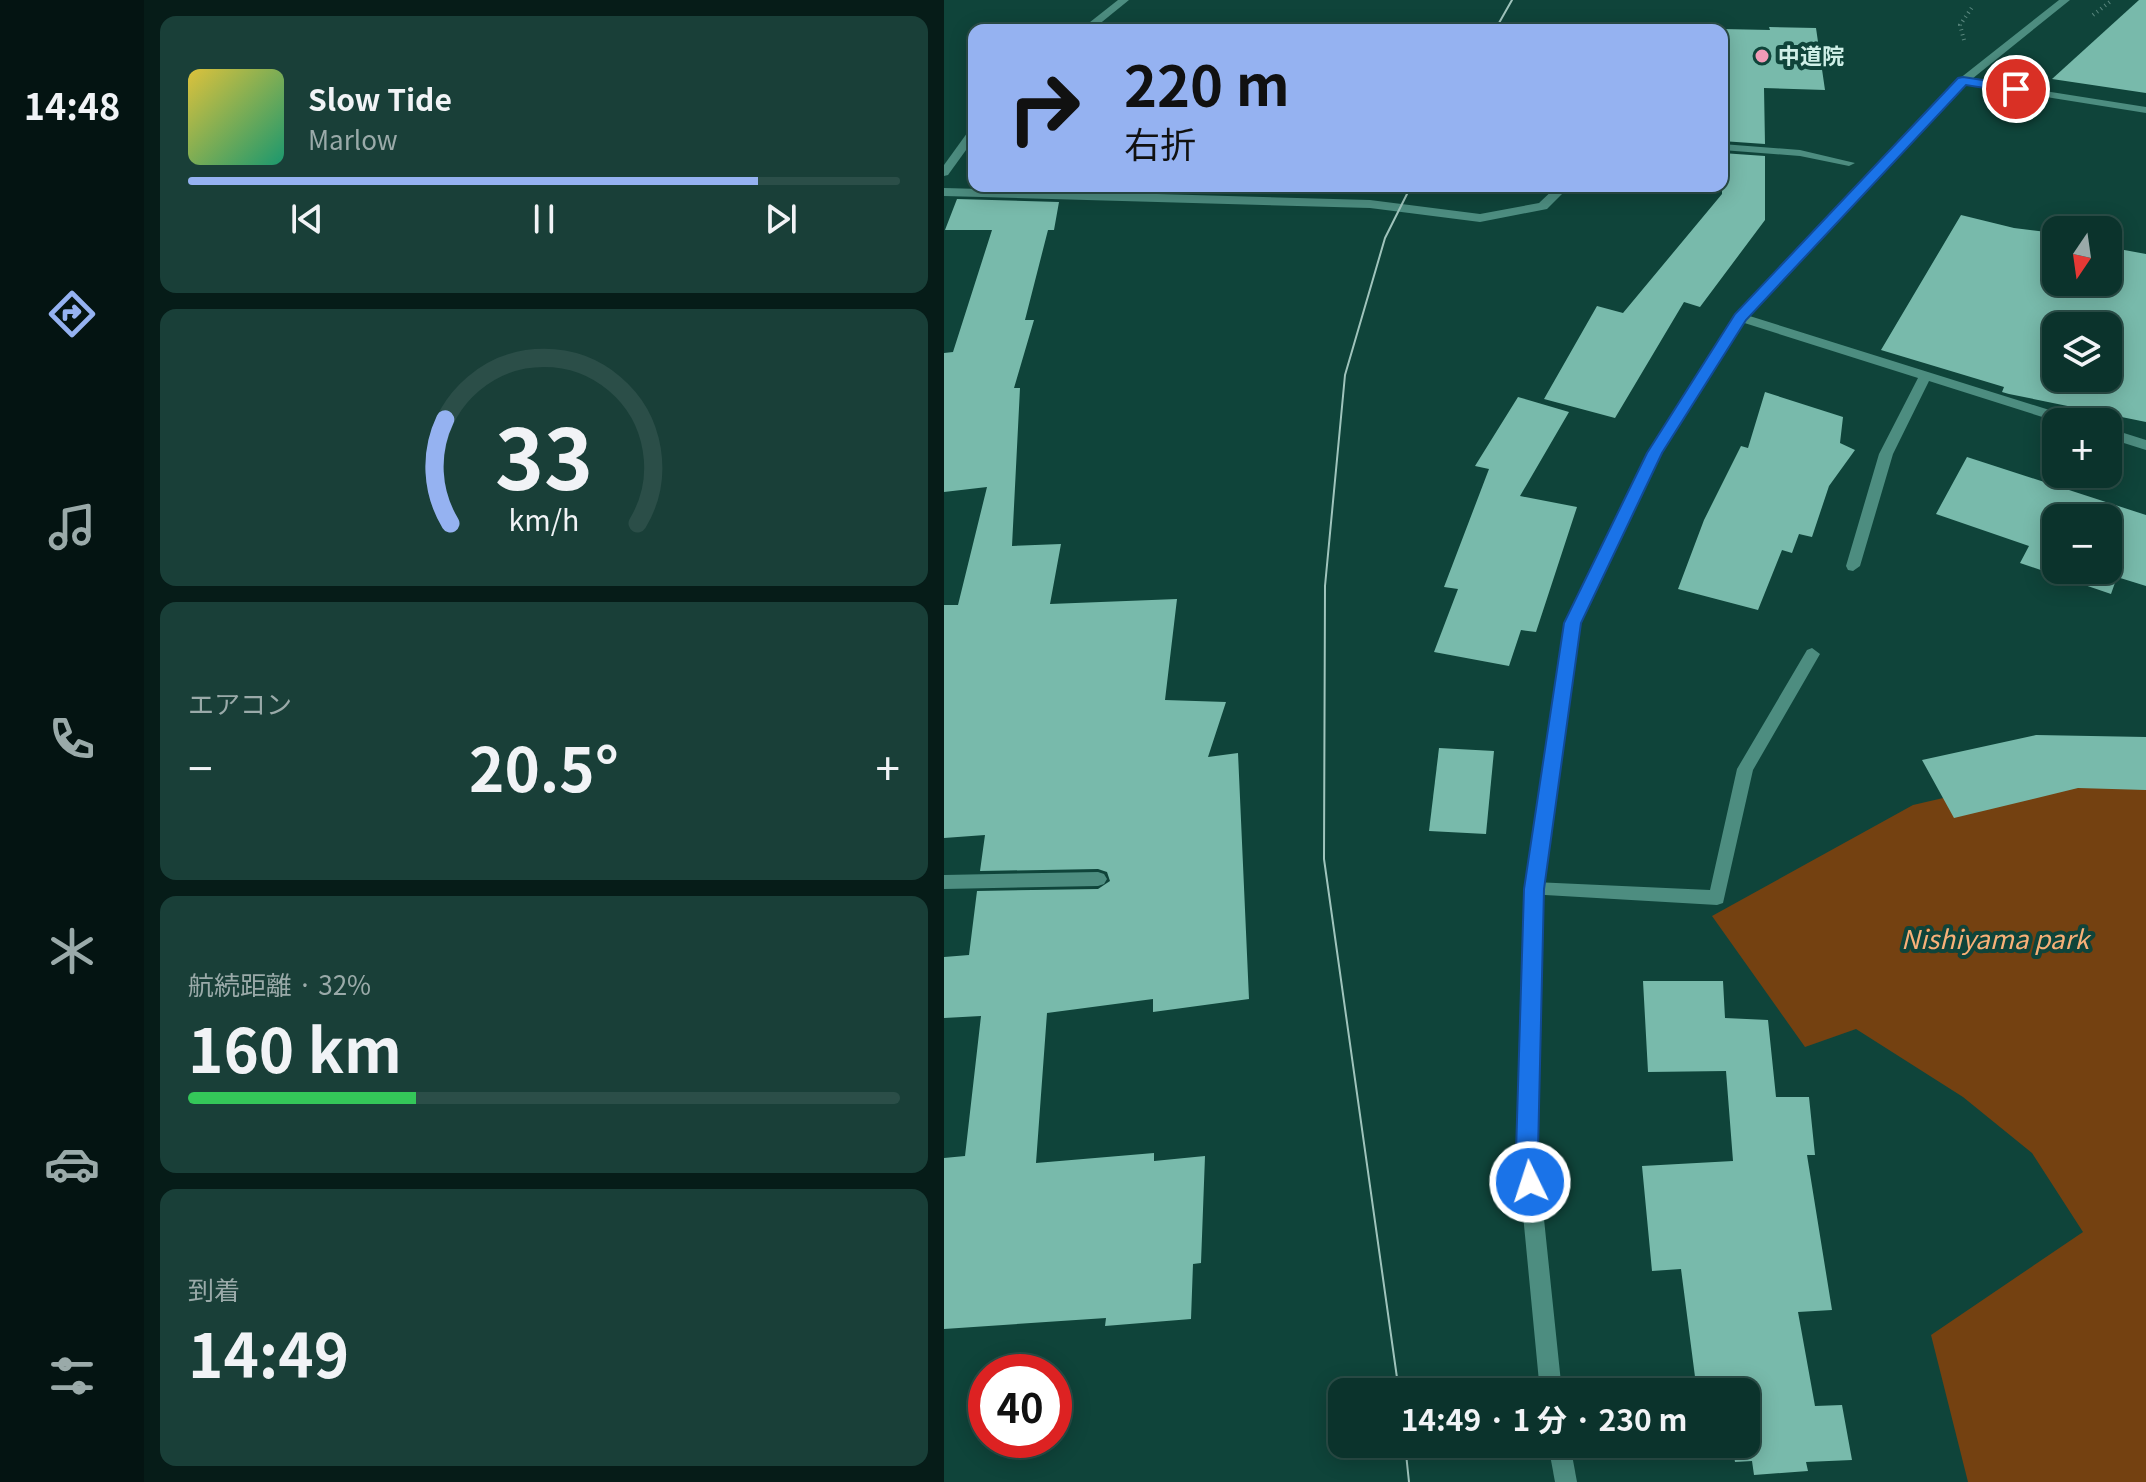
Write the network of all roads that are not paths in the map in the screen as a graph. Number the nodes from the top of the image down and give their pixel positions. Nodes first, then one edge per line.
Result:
1 (1124, 0) edge
2 (2065, 0) edge
3 (1093, 24) edge
4 (1963, 81) junction
5 (2146, 110) edge
6 (968, 139) edge
7 (1728, 147) edge
8 (1849, 163) dead end
9 (944, 173) edge
10 (944, 192) edge
11 (1558, 192) edge
12 (1740, 317) junction
13 (1925, 376) junction
14 (2042, 412) edge
15 (2122, 437) edge
16 (2146, 445) edge
17 (1853, 566) dead end
18 (1812, 654) dead end
19 (1098, 879) dead end
20 (944, 882) edge
21 (1534, 889) junction
22 (1550, 1378) edge
23 (1562, 1458) edge
24 (1566, 1482) edge

1 - 3 street
2 - 4 street
4 - 5 street
4 - 12 street
6 - 9 street
7 - 8 street
10 - 11 street
12 - 13 street
12 - 21 street
13 - 14 street
13 - 17 street
15 - 16 street
18 - 21 street
19 - 20 street
21 - 22 street
23 - 24 street

